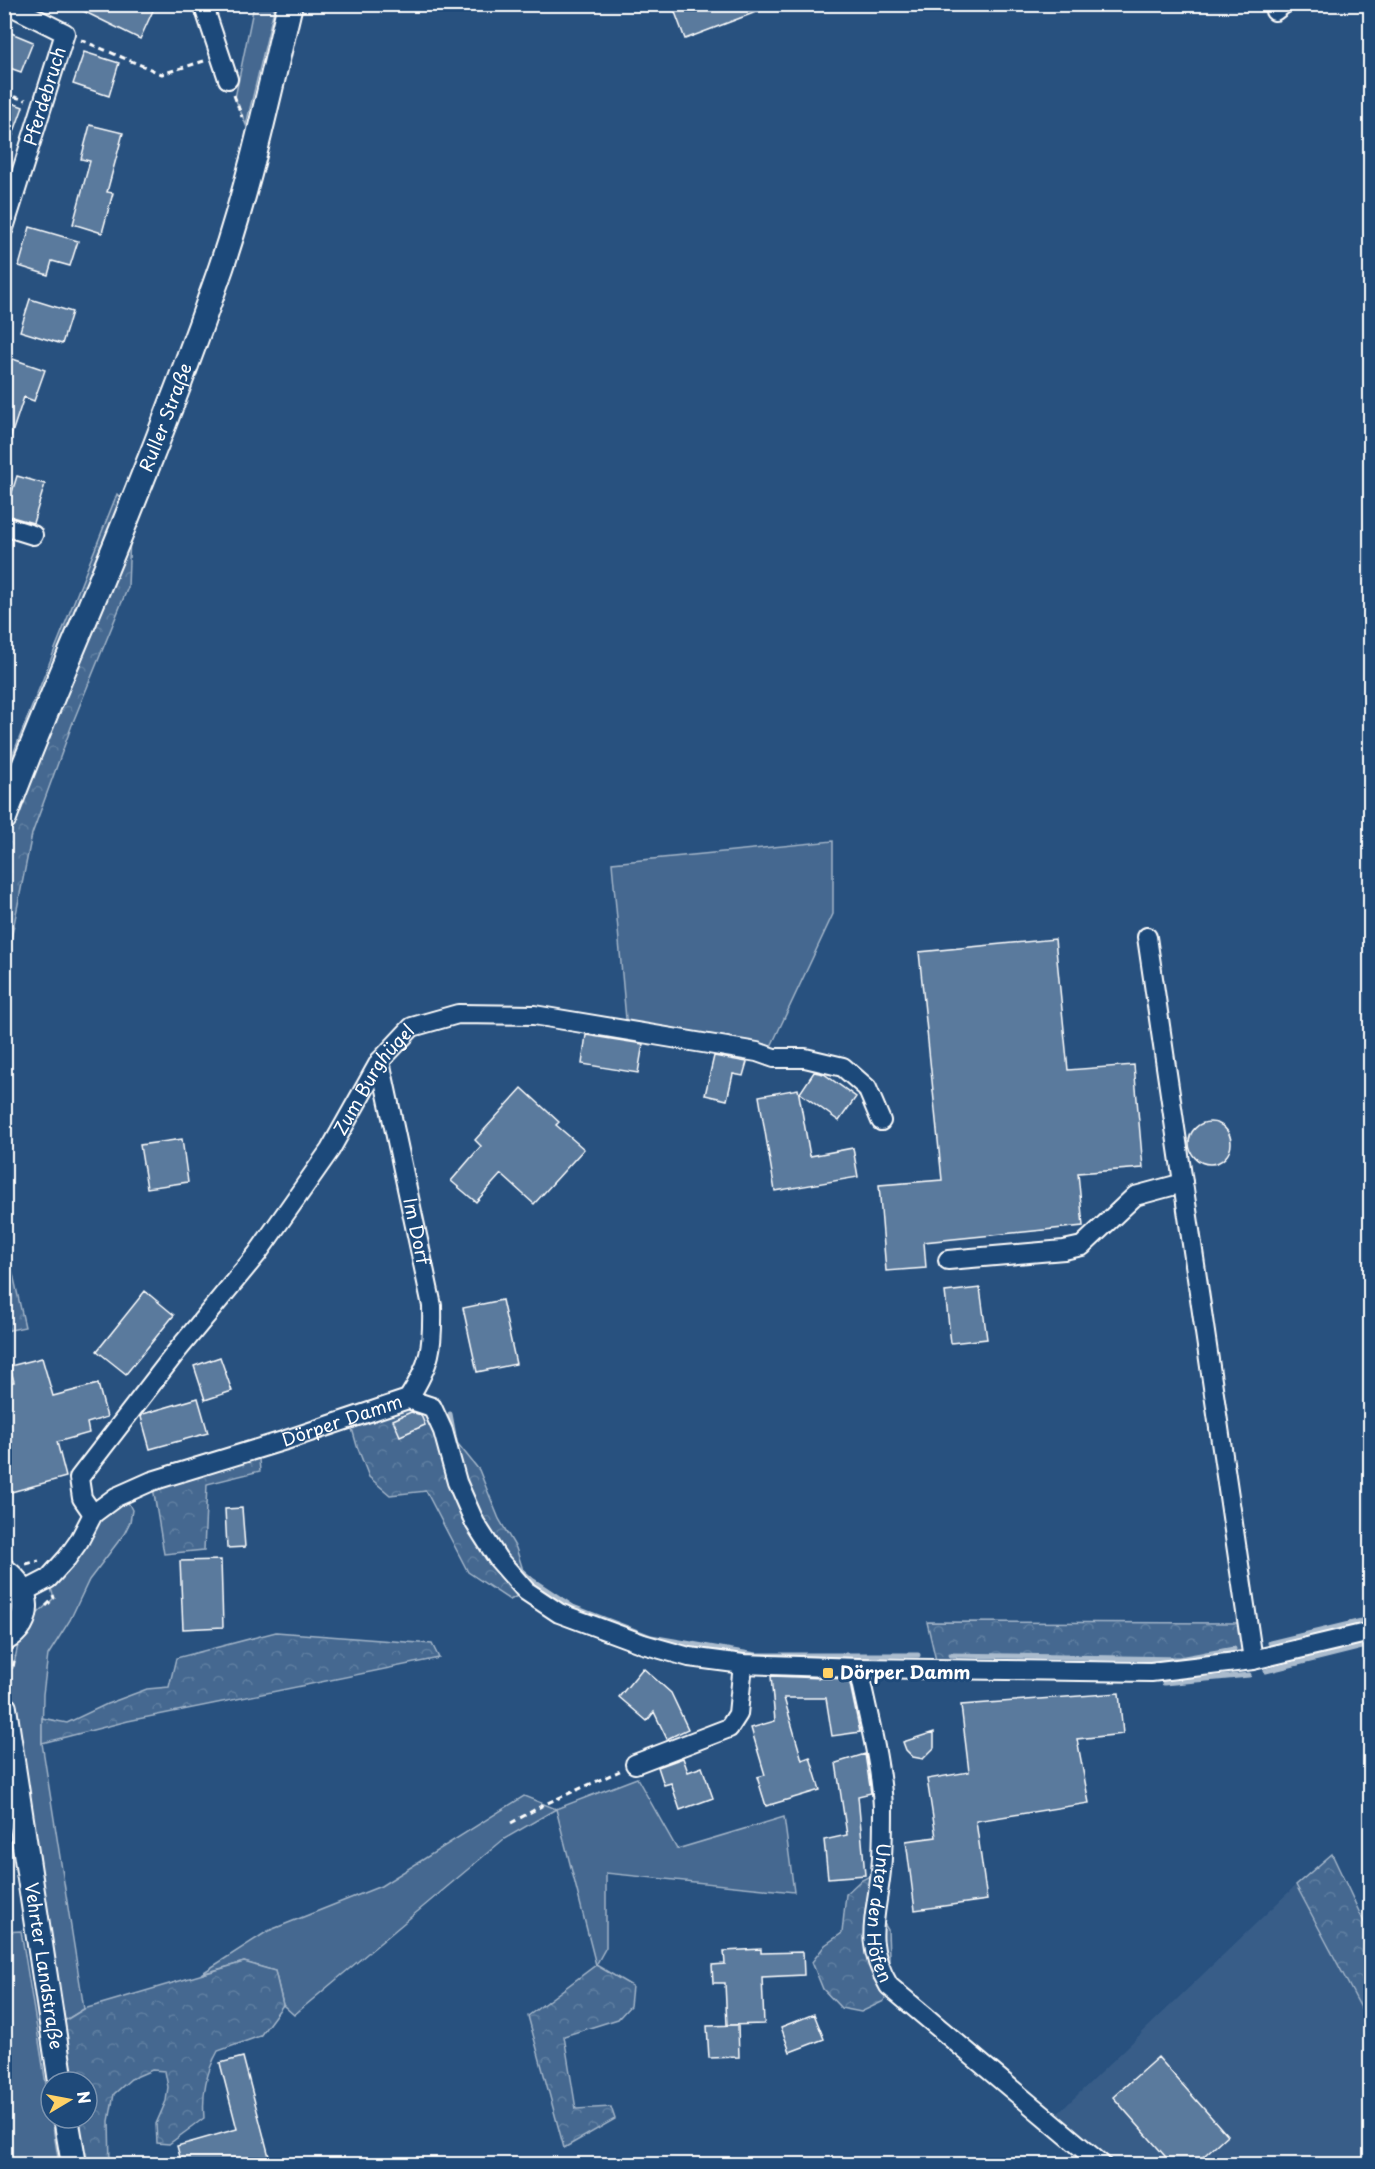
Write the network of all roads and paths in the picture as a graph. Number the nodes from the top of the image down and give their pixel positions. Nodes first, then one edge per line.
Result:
1 (7, 4) edge
2 (203, 4) edge
3 (290, 4) edge
4 (65, 33) junction
5 (220, 56) junction
6 (228, 79) joint
7 (4, 94) edge
8 (42, 105) junction
9 (246, 125) dead end
10 (4, 228) edge
11 (4, 526) edge
12 (33, 536) dead end
13 (4, 818) edge
14 (1147, 937) dead end
15 (380, 1061) junction
16 (881, 1121) dead end
17 (1183, 1184) junction
18 (948, 1260) dead end
19 (408, 1399) junction
20 (93, 1514) junction
21 (4, 1571) edge
22 (23, 1592) junction
23 (1371, 1632) edge
24 (4, 1639) edge
25 (1253, 1660) junction
26 (743, 1664) junction
27 (858, 1668) junction
28 (4, 1708) edge
29 (635, 1764) joint
30 (511, 1823) dead end
31 (59, 2070) edge
32 (68, 2130) edge
33 (74, 2164) edge
34 (1101, 2164) edge

1 - 4 street
2 - 5 street
3 - 13 main road, Ruller Straße
4 - 5 path
4 - 8 street, Pferdebruch
5 - 6 street
6 - 9 path
7 - 8 path
8 - 10 street, Pferdebruch
11 - 12 street
14 - 17 street
15 - 16 street, Zum Burghügel
15 - 19 street, Im Dorf
15 - 20 street, Zum Burghügel
17 - 18 street
17 - 25 street
19 - 20 street, Dörper Damm
19 - 26 street, Dörper Damm
20 - 22 street, Dörper Damm
21 - 22 main road
22 - 24 main road
23 - 25 street, Dörper Damm
25 - 27 street, Dörper Damm
26 - 27 street, Dörper Damm
26 - 29 street
27 - 34 street, Unter den Höfen
28 - 31 main road, Vehrter Landstraße
29 - 30 path
32 - 33 main road

